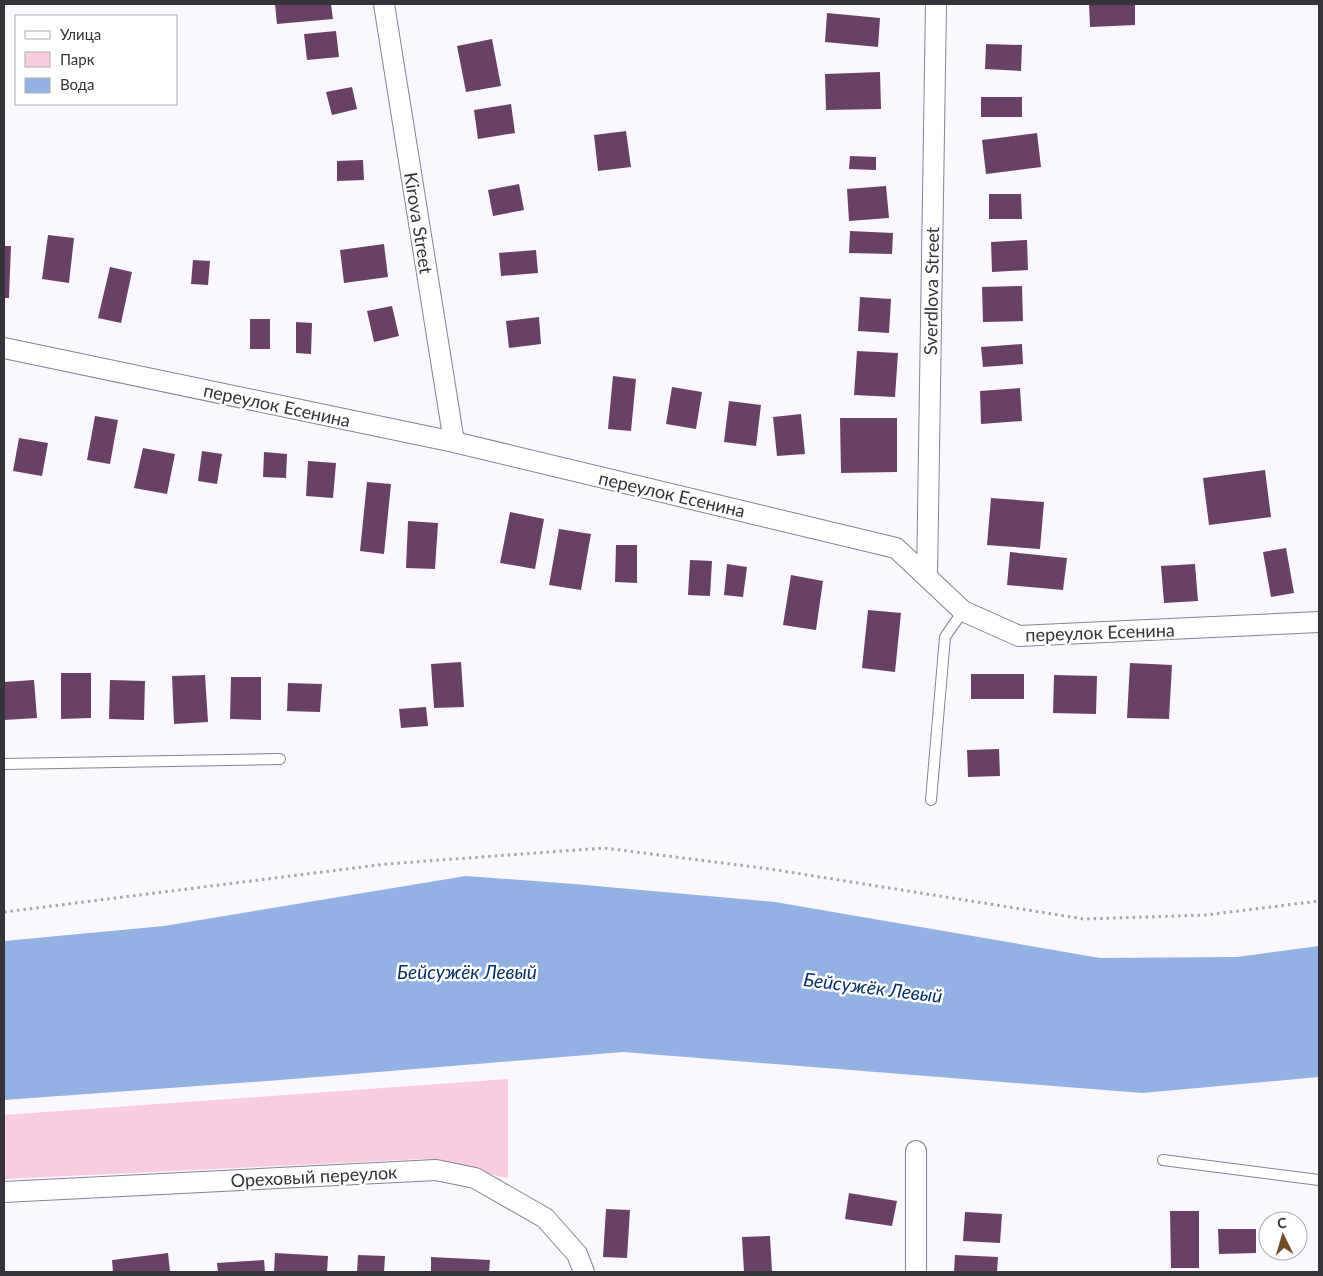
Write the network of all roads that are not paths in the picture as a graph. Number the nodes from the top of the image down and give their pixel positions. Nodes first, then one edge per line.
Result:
1 (384, 4) edge
2 (936, 4) edge
3 (4, 348) edge
4 (454, 442) junction
5 (927, 577) junction
6 (964, 611) junction
7 (1319, 622) edge
8 (280, 759) dead end
9 (4, 764) edge
10 (931, 800) dead end
11 (916, 1151) dead end
12 (1163, 1160) dead end
13 (1319, 1180) edge
14 (4, 1192) edge
15 (584, 1272) edge
16 (916, 1272) edge

1 - 4 street, Kirova Street
2 - 5 street, Sverdlova Street
3 - 4 street, переулок Есенина
4 - 5 street, переулок Есенина
5 - 6 street, переулок Есенина
6 - 7 street, переулок Есенина
6 - 10 lane
8 - 9 lane
11 - 16 street
12 - 13 lane
14 - 15 street, Ореховый переулок

